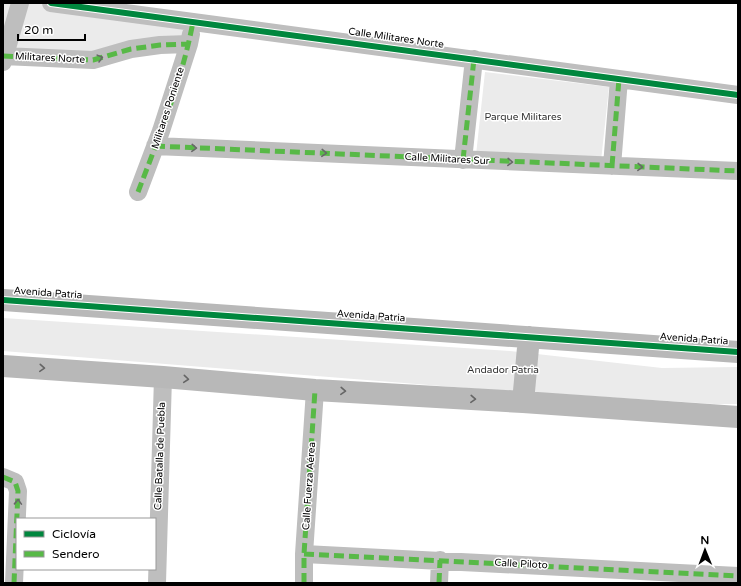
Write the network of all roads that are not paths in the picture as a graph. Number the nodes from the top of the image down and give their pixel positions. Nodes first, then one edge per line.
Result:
1 (20, 3) edge
2 (51, 3) edge
3 (193, 22) junction
4 (189, 44) junction
5 (4, 58) edge
6 (474, 59) junction
7 (620, 79) junction
8 (738, 95) edge
9 (155, 146) junction
10 (463, 160) junction
11 (612, 166) junction
12 (738, 171) edge
13 (138, 192) dead end
14 (3, 300) edge
15 (529, 337) junction
16 (738, 352) edge
17 (3, 366) edge
18 (163, 377) junction
19 (315, 390) junction
20 (523, 402) junction
21 (738, 417) edge
22 (9, 479) edge
23 (17, 518) edge
24 (16, 537) edge
25 (304, 554) junction
26 (440, 560) junction
27 (738, 576) edge
28 (14, 583) edge
29 (156, 583) edge
30 (304, 583) edge
31 (439, 583) edge

1 - 5 street
2 - 3 street, Calle Militares Norte
3 - 4 street, Militares Poniente
3 - 6 street, Calle Militares Norte
5 -> 4 street, Militares Norte
4 - 9 street, Militares Poniente
6 - 7 street, Calle Militares Norte
6 - 10 street
7 - 8 street, Calle Militares Norte
7 - 11 street
9 -> 10 street, Calle Militares Sur
9 - 13 street, Militares Poniente
10 -> 11 street, Calle Militares Sur
11 -> 12 street, Calle Militares Sur
14 - 15 street, Avenida Patria
15 - 16 street, Avenida Patria
15 - 20 street
17 -> 18 street
18 -> 19 street
18 - 29 street, Calle Batalla de Puebla
19 -> 20 street
19 - 25 street, Calle Fuerza Aérea
20 - 21 street
23 -> 22 street
28 -> 24 street
25 - 26 street, Calle Piloto
25 - 30 street, Calle Fuerza Aérea
26 - 27 street, Calle Piloto
26 - 31 street

